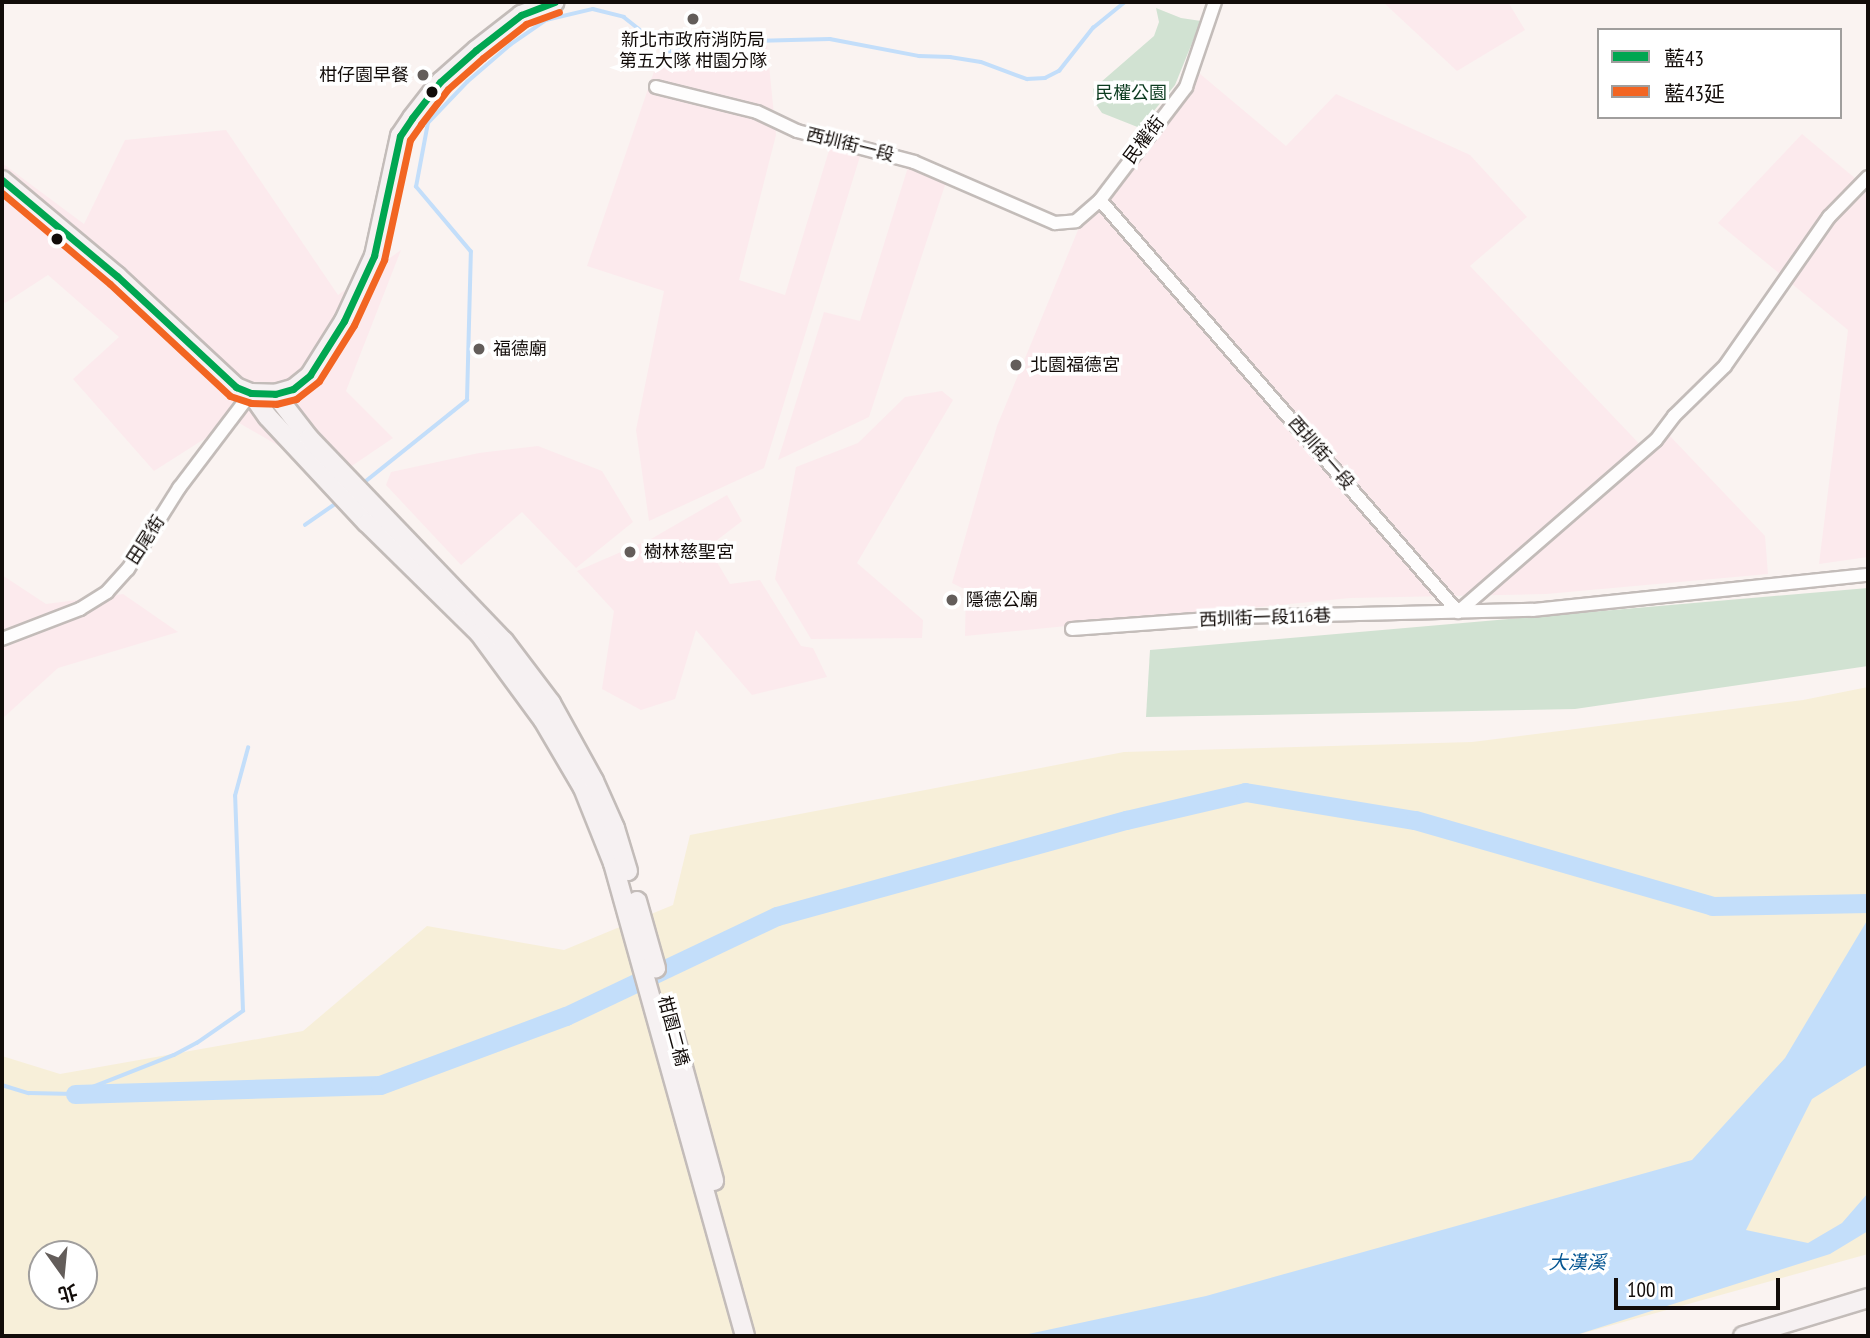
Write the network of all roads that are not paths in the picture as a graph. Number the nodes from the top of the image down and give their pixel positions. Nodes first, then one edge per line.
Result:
1 (555, 2) edge
2 (1215, 2) edge
3 (656, 88) dead end
4 (1868, 177) edge
5 (2, 180) edge
6 (1100, 200) junction
7 (251, 393) junction
8 (275, 394) junction
9 (1868, 575) edge
10 (1458, 612) junction
11 (1072, 629) dead end
12 (2, 639) edge
13 (562, 737) junction
14 (1868, 1298) edge
15 (745, 1336) edge
16 (757, 1336) edge
17 (1743, 1336) edge

1 - 8 street
2 - 6 street, 民權街
3 - 6 street, 西圳街一段
4 - 10 street
5 - 7 street
6 - 10 street, 西圳街一段
7 - 8 street
7 - 12 street, 田尾街
7 - 13 street
8 - 13 street
9 - 10 street, 西圳街一段116巷
10 - 11 street, 西圳街一段116巷
13 - 15 street, 柑園二橋
13 - 16 street, 柑園二橋
14 - 17 street

